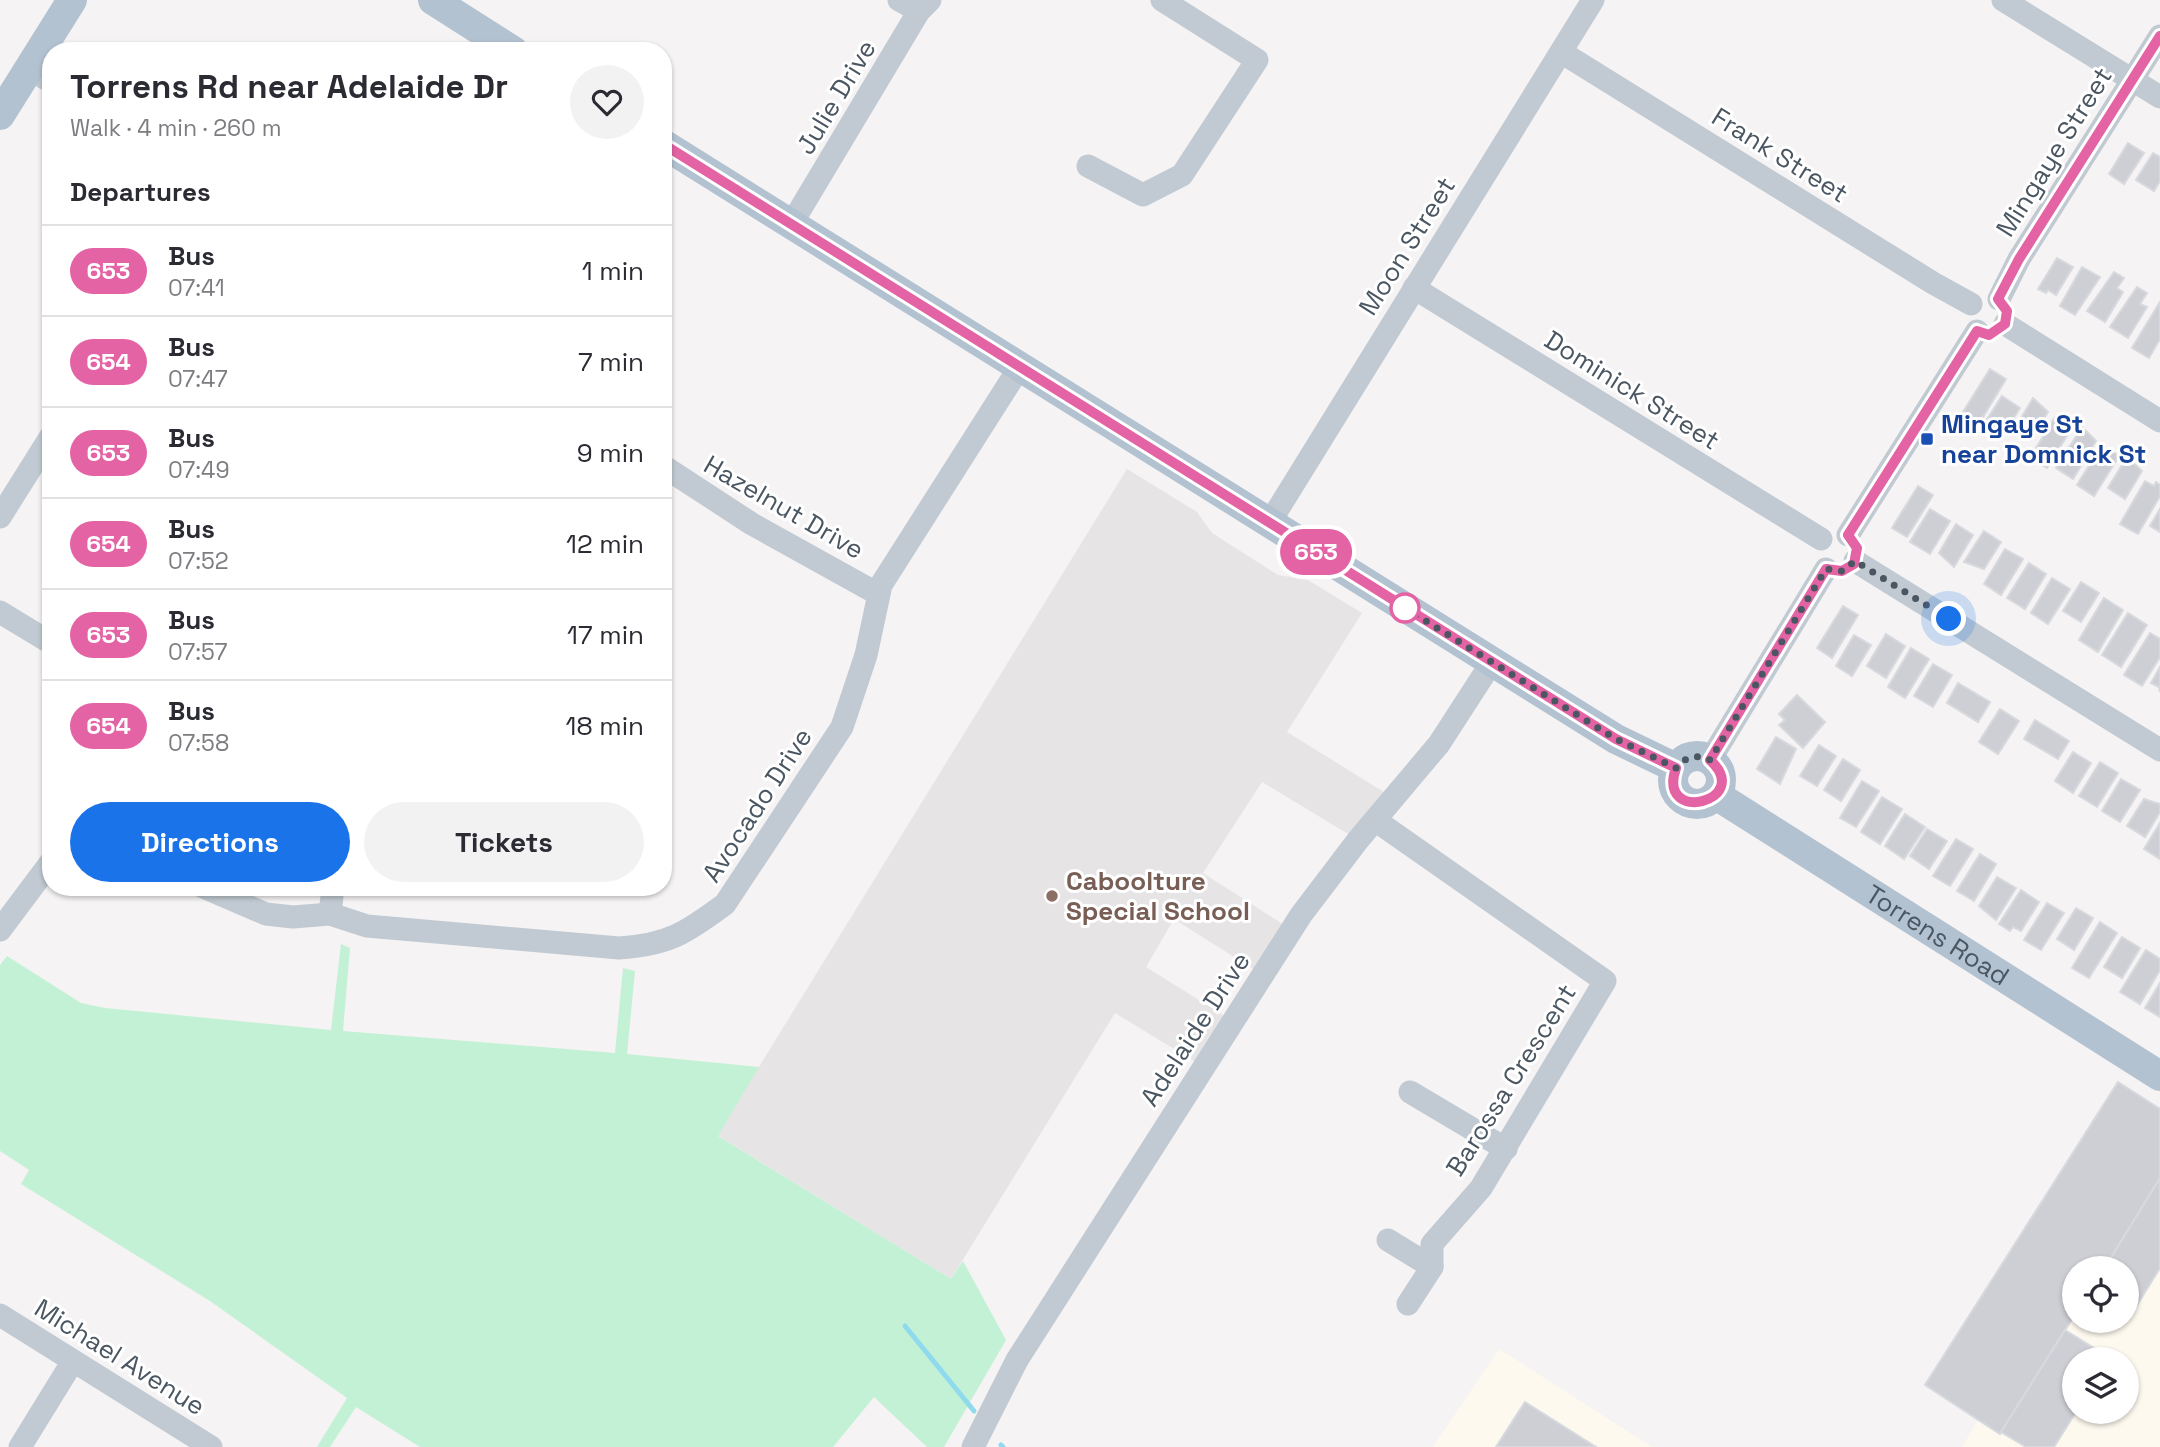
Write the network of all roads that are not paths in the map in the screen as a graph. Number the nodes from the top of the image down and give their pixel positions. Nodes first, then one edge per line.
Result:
1 (72, 0) edge
2 (433, 0) edge
3 (899, 0) edge
4 (1162, 0) edge
5 (1593, 0) edge
6 (2003, 0) edge
7 (925, 6) edge
8 (2160, 36) edge
9 (54, 42) edge
10 (499, 42) edge
11 (1560, 52) junction
12 (40, 75) edge
13 (2133, 80) junction
14 (2160, 97) edge
15 (0, 115) edge
16 (672, 150) edge
17 (1088, 166) dead end
18 (792, 223) junction
19 (1414, 288) junction
20 (1998, 299) junction
21 (1971, 304) junction
22 (2005, 324) junction
23 (1977, 331) junction
24 (1019, 368) junction
25 (2160, 421) edge
26 (42, 450) edge
27 (672, 472) edge
28 (0, 517) edge
29 (1270, 522) junction
30 (1848, 535) junction
31 (1821, 539) junction
32 (1855, 561) junction
33 (1826, 569) junction
34 (878, 594) junction
35 (0, 612) edge
36 (42, 638) edge
37 (1492, 662) junction
38 (2160, 750) edge
39 (1710, 760) junction
40 (1676, 768) junction
41 (1716, 795) junction
42 (1375, 820) junction
43 (42, 874) edge
44 (224, 896) edge
45 (333, 896) edge
46 (330, 914) junction
47 (0, 930) edge
48 (2160, 1076) edge
49 (1410, 1092) dead end
50 (1506, 1149) junction
51 (1388, 1240) dead end
52 (1432, 1266) junction
53 (1408, 1304) dead end
54 (0, 1315) edge
55 (73, 1361) junction
56 (20, 1447) edge
57 (211, 1447) edge
58 (973, 1447) edge

1 - 9 main road
2 - 10 main road
3 - 7 street
4 - 17 street
5 - 11 street, Moon Street
6 - 13 street
7 - 18 street, Julie Drive
8 - 13 street, Mingaye Street
11 - 19 street, Moon Street
11 - 21 street, Frank Street
12 - 15 main road
13 - 14 street
13 - 20 street, Mingaye Street
16 - 18 main road
18 - 24 main road
19 - 29 street, Moon Street
19 - 31 street, Dominick Street
20 - 21 street
20 - 22 street
21 - 23 street
22 - 23 street
22 - 25 street
23 - 30 street
24 - 29 main road
24 - 34 street, Avocado Drive
26 - 28 street
27 - 34 street, Hazelnut Drive
29 - 37 main road
30 - 31 street
30 - 32 street
31 - 33 street
32 - 33 street
32 - 38 street
33 - 39 street
34 - 46 street, Avocado Drive
35 - 36 street
37 - 40 main road
37 - 42 street, Adelaide Drive
39 - 40 main road
39 - 41 main road
40 - 41 main road
41 - 48 main road, Torrens Road
42 - 50 street, Barossa Crescent
42 - 58 street, Adelaide Drive
43 - 47 street
44 - 46 street, Avocado Drive
45 - 46 street
49 - 50 street
50 - 52 street, Barossa Crescent
51 - 52 street
52 - 53 street, Barossa Crescent
54 - 55 street, Michael Avenue
55 - 56 street
55 - 57 street, Michael Avenue

